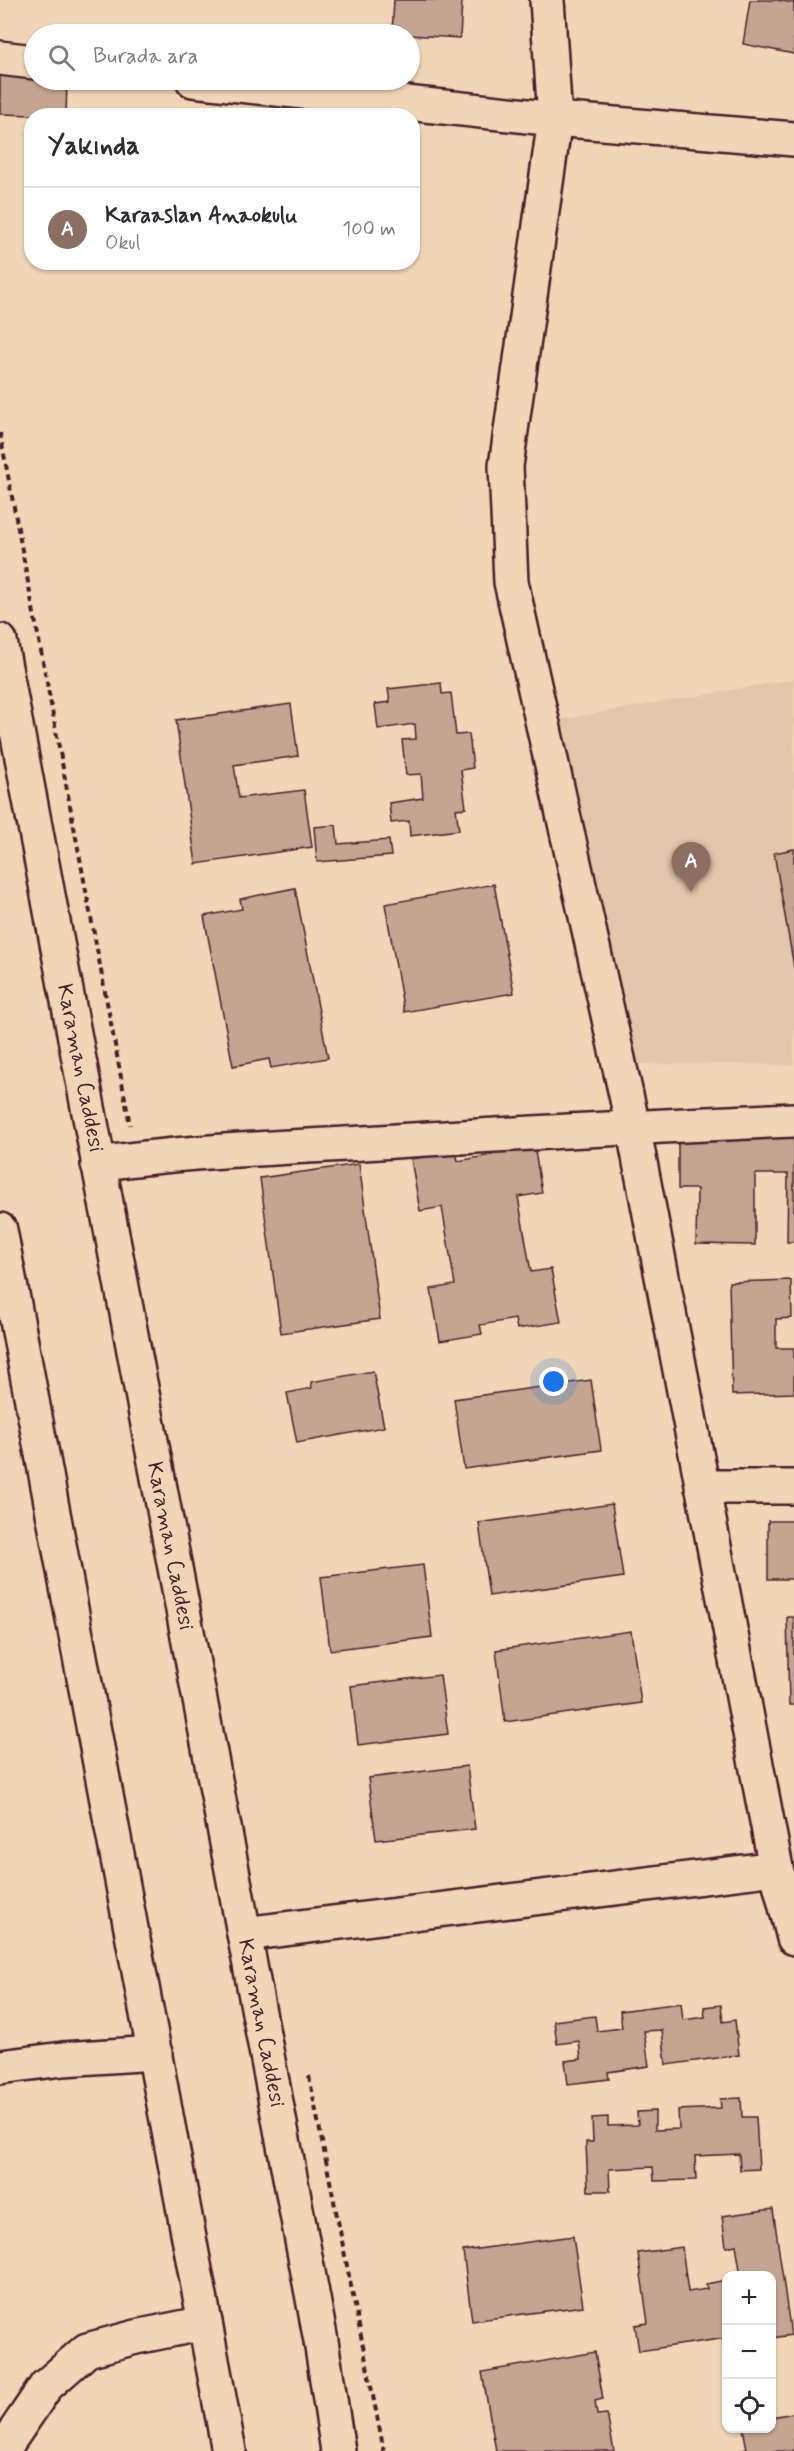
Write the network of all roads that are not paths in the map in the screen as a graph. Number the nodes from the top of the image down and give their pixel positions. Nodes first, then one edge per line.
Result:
1 (547, 0) edge
2 (0, 58) edge
3 (24, 61) edge
4 (287, 90) edge
5 (555, 119) junction
6 (794, 139) edge
7 (0, 641) edge
8 (794, 1120) edge
9 (633, 1126) junction
10 (98, 1164) junction
11 (0, 1230) edge
12 (702, 1487) junction
13 (794, 1487) edge
14 (776, 1868) junction
15 (244, 1934) junction
16 (794, 1938) edge
17 (155, 2053) junction
18 (0, 2067) edge
19 (205, 2323) junction
20 (2, 2451) edge
21 (230, 2451) edge
22 (338, 2451) edge

1 - 5 main road
2 - 3 main road
4 - 5 main road
5 - 6 main road
5 - 9 main road
7 - 10 main road, Karaman Caddesi
8 - 9 main road
9 - 10 main road
9 - 12 main road
10 - 15 main road, Karaman Caddesi
11 - 17 main road
12 - 13 main road
12 - 14 main road
14 - 15 main road
14 - 16 main road
15 - 22 main road, Karaman Caddesi
17 - 18 main road
17 - 19 main road
19 - 20 main road
19 - 21 main road

